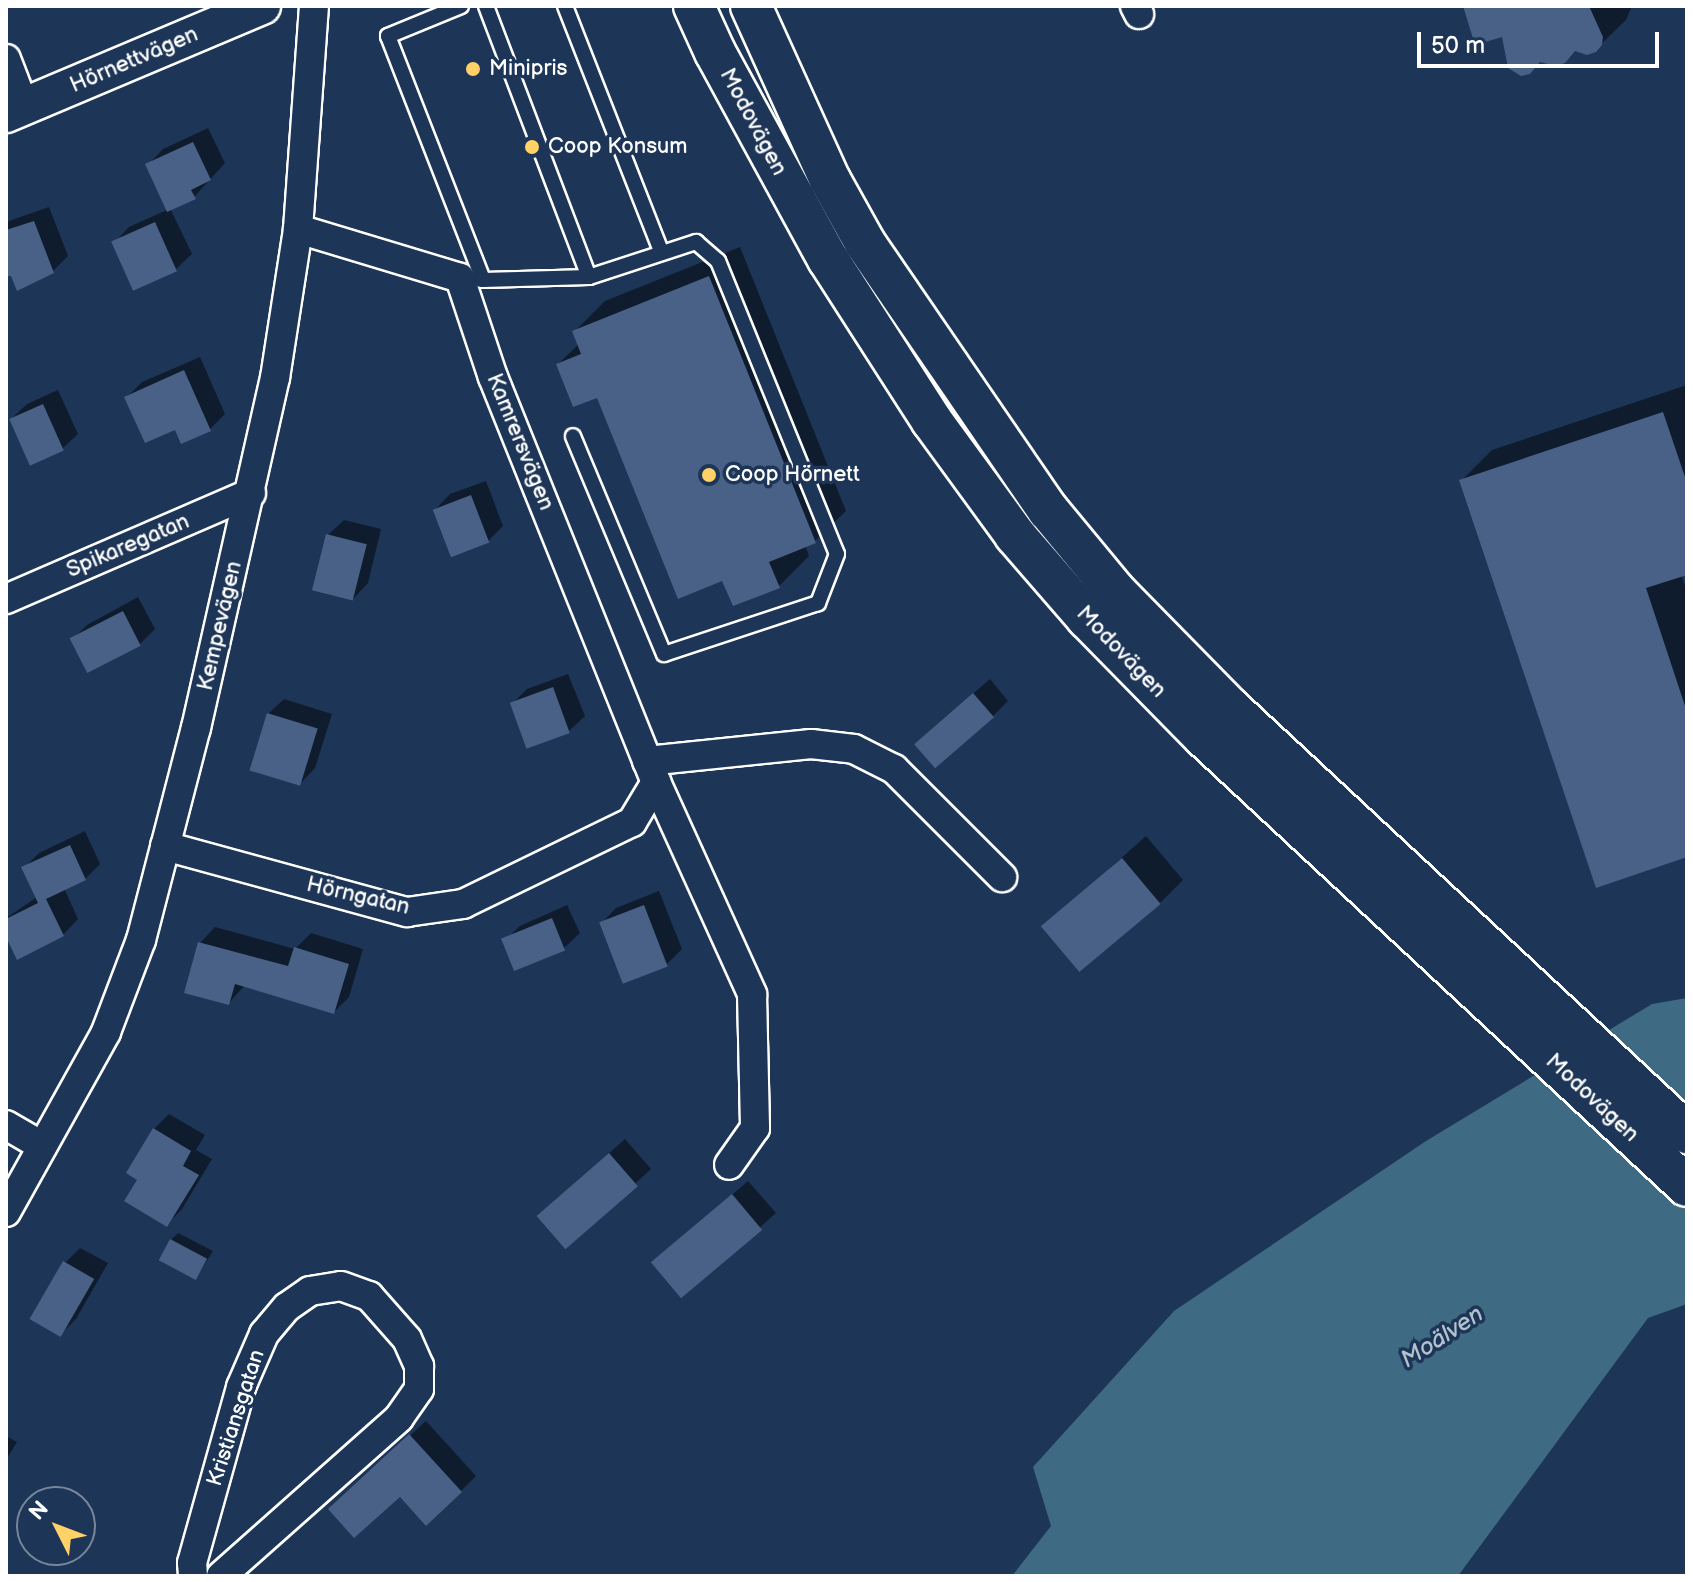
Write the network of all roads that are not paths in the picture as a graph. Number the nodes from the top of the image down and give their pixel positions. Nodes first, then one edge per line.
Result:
1 (262, 6) edge
2 (314, 6) edge
3 (461, 6) edge
4 (486, 6) edge
5 (565, 6) edge
6 (694, 6) edge
7 (751, 6) edge
8 (6, 59) edge
9 (15, 110) edge
10 (298, 229) junction
11 (662, 253) junction
12 (589, 277) junction
13 (472, 279) junction
14 (573, 436) dead end
15 (251, 493) junction
16 (6, 599) edge
17 (652, 771) junction
18 (165, 846) junction
19 (1002, 877) dead end
20 (6, 1125) edge
21 (1687, 1133) edge
22 (42, 1146) junction
23 (729, 1165) dead end
24 (1687, 1186) edge
25 (6, 1212) edge
26 (193, 1576) edge
27 (221, 1576) edge

1 - 9 street, Hörnettvägen
2 - 10 street, Kempevägen
3 - 13 lane
4 - 12 lane
5 - 11 lane
6 - 24 main road, Modovägen
7 - 21 main road, Modovägen
8 - 9 street
10 - 13 street
10 - 15 street, Kempevägen
11 - 12 lane
11 - 14 lane
12 - 13 lane
13 - 17 street, Kamrersvägen
15 - 16 street, Spikaregatan
15 - 18 street, Kempevägen
17 - 18 street, Hörngatan
17 - 19 street
17 - 23 street, Kamrersvägen
18 - 22 street, Kempevägen
20 - 22 street
22 - 25 street, Kempevägen
26 - 27 street, Kristiansgatan

